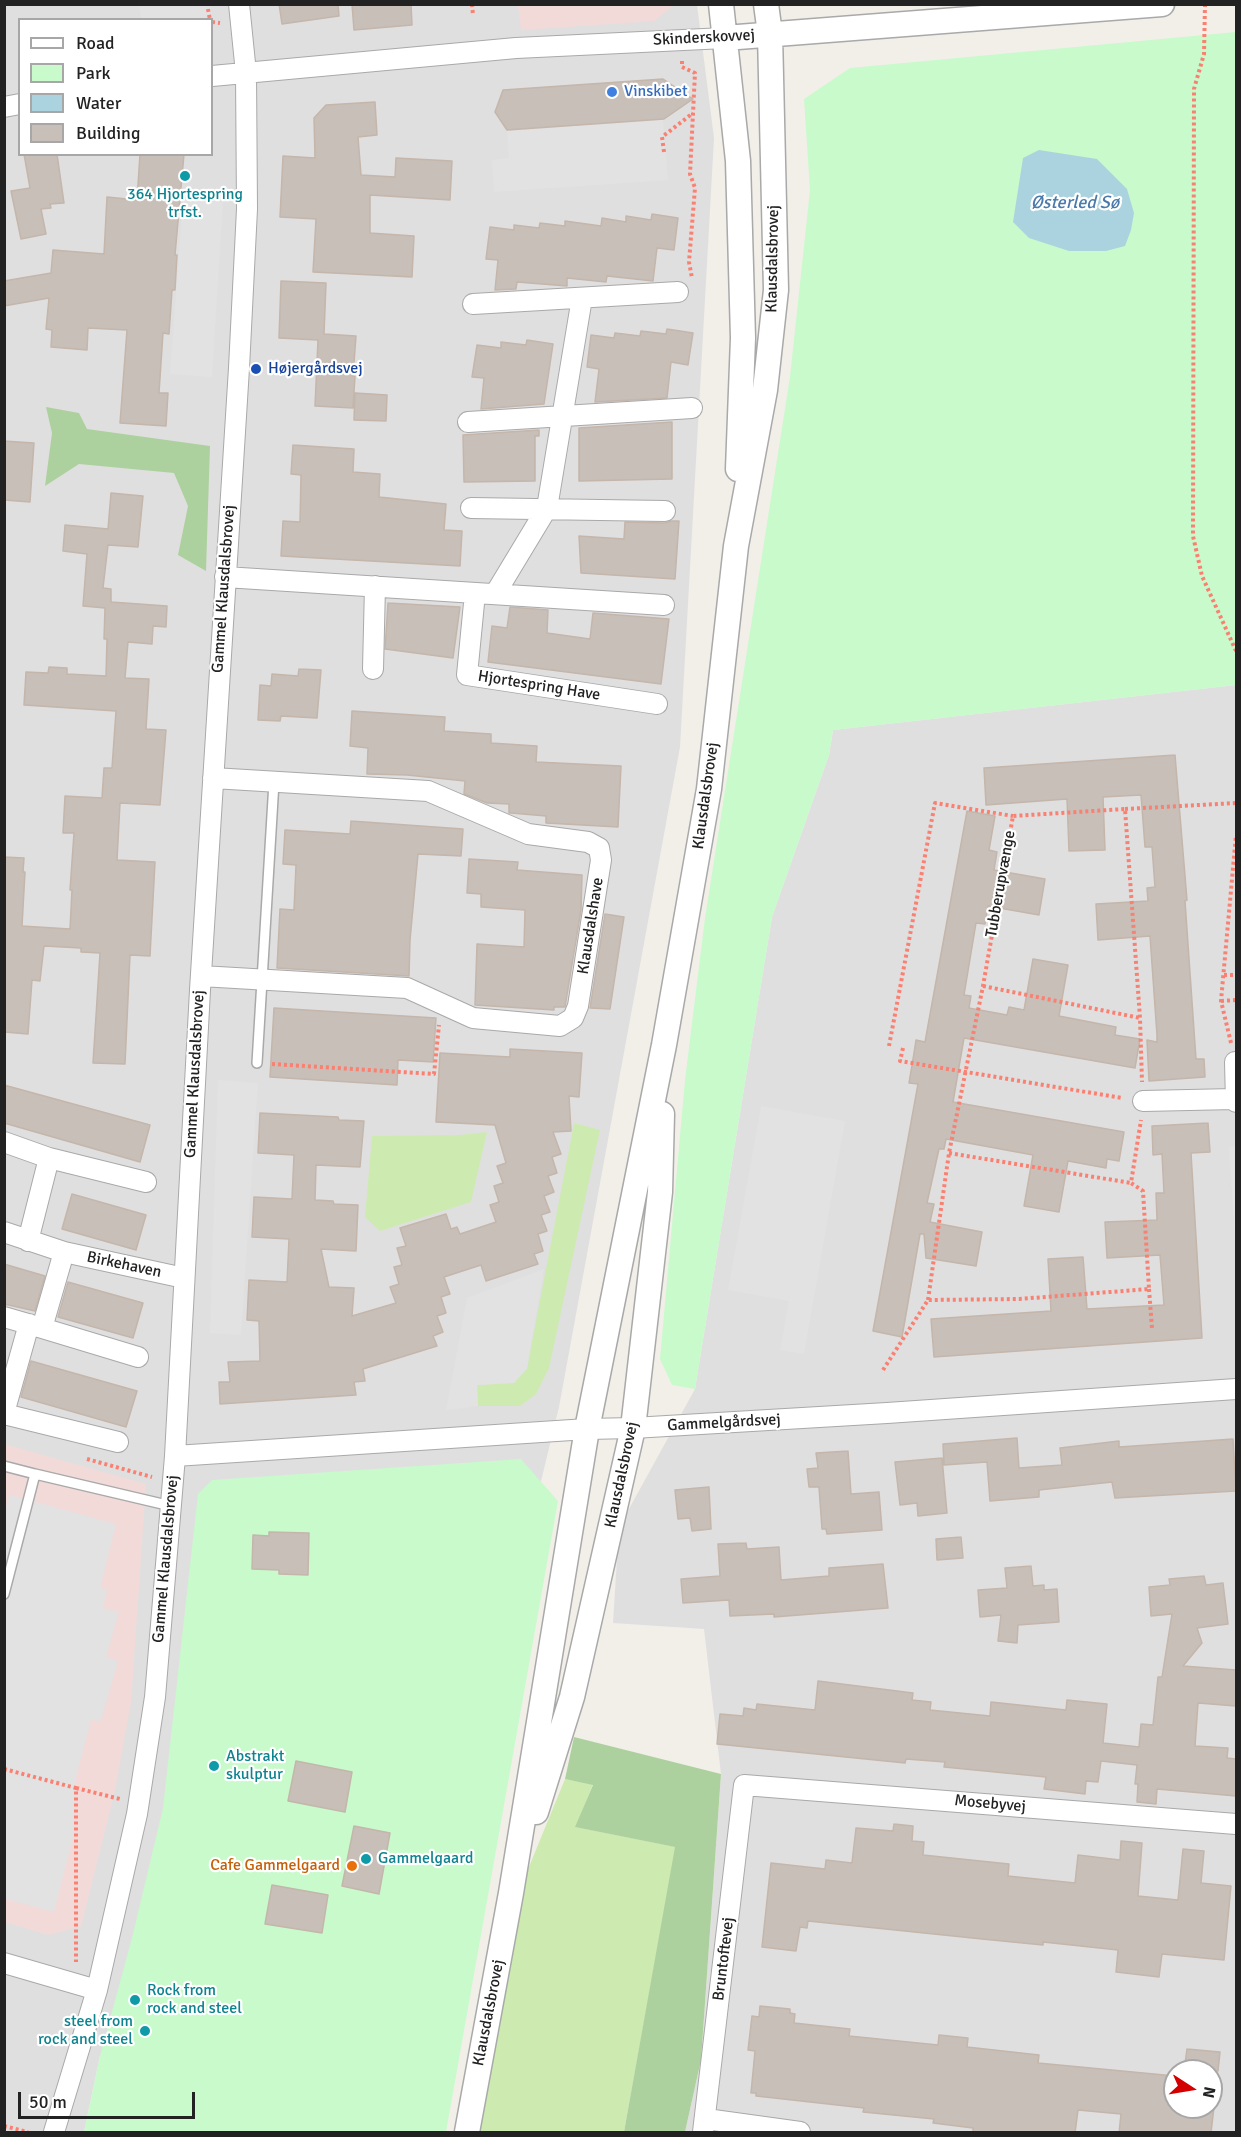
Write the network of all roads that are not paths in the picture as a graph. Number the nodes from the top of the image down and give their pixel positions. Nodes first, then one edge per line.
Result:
1 (239, 4) edge
2 (721, 4) edge
3 (766, 4) edge
4 (1162, 4) edge
5 (770, 34) junction
6 (725, 38) junction
7 (246, 73) junction
8 (213, 76) edge
9 (678, 292) road end
10 (582, 298) junction
11 (472, 304) dead end
12 (692, 408) dead end
13 (563, 415) junction
14 (468, 422) dead end
15 (471, 508) dead end
16 (547, 508) junction
17 (665, 511) dead end
18 (736, 546) junction
19 (225, 577) junction
20 (375, 586) junction
21 (475, 593) junction
22 (495, 594) junction
23 (664, 605) dead end
24 (373, 669) dead end
25 (657, 704) dead end
26 (213, 778) junction
27 (274, 782) junction
28 (201, 976) junction
29 (263, 979) junction
30 (664, 1045) junction
31 (1235, 1062) edge
32 (257, 1063) road end
33 (1143, 1101) road end
34 (1236, 1101) edge
35 (4, 1142) edge
36 (49, 1158) junction
37 (146, 1182) dead end
38 (4, 1232) edge
39 (28, 1241) junction
40 (64, 1252) junction
41 (184, 1278) junction
42 (4, 1317) edge
43 (35, 1326) junction
44 (138, 1357) dead end
45 (1236, 1389) edge
46 (4, 1414) edge
47 (587, 1428) junction
48 (633, 1428) junction
49 (118, 1442) dead end
50 (175, 1456) junction
51 (4, 1466) edge
52 (35, 1474) junction
53 (171, 1506) junction
54 (4, 1594) edge
55 (744, 1785) joint
56 (1236, 1824) edge
57 (511, 1893) junction
58 (4, 1963) edge
59 (97, 1990) junction
60 (704, 2126) edge
61 (54, 2133) edge
62 (466, 2133) edge
63 (800, 2133) edge

1 - 7 street, Gammel Klausdalsbrovej
2 - 6 street, Klausdalsbrovej
3 - 5 street, Klausdalsbrovej
4 - 5 street, Skinderskovvej
5 - 6 street, Skinderskovvej
5 - 18 street, Klausdalsbrovej
6 - 7 street, Skinderskovvej
6 - 18 street, Klausdalsbrovej
7 - 8 street
7 - 19 street, Gammel Klausdalsbrovej
9 - 10 street
10 - 11 street
10 - 13 street
12 - 13 street
13 - 14 street
13 - 16 street
15 - 16 street
16 - 17 street
16 - 22 street
18 - 30 street, Klausdalsbrovej
19 - 20 street
19 - 26 street, Gammel Klausdalsbrovej
20 - 21 street
20 - 24 street
21 - 22 street
21 - 25 street, Hjortespring Have
22 - 23 street
26 - 27 street, Klausdalshave
26 - 28 street, Gammel Klausdalsbrovej
27 - 29 lane
27 - 29 street, Klausdalshave
28 - 29 street, Klausdalshave
28 - 41 street, Gammel Klausdalsbrovej
29 - 32 lane
30 - 47 street, Klausdalsbrovej
30 - 48 street, Klausdalsbrovej
31 - 34 street
33 - 34 street
35 - 36 street
36 - 37 street
36 - 39 street
38 - 39 street, Birkehaven
39 - 40 street, Birkehaven
40 - 41 street, Birkehaven
40 - 43 street, Birkehaven
41 - 50 street, Gammel Klausdalsbrovej
42 - 43 street
43 - 44 street
43 - 46 street, Birkehaven
45 - 48 street, Gammelgårdsvej
46 - 49 street, Birkehaven
47 - 48 street, Gammelgårdsvej
47 - 50 street, Gammelgårdsvej
47 - 57 street, Klausdalsbrovej
48 - 57 street, Klausdalsbrovej
50 - 53 street, Gammel Klausdalsbrovej
51 - 52 lane
52 - 53 lane
52 - 54 lane
53 - 59 street, Gammel Klausdalsbrovej
55 - 56 street, Mosebyvej
55 - 60 street, Bruntoftevej
57 - 62 street, Klausdalsbrovej
58 - 59 street
59 - 61 street, Gammel Klausdalsbrovej
60 - 63 street

